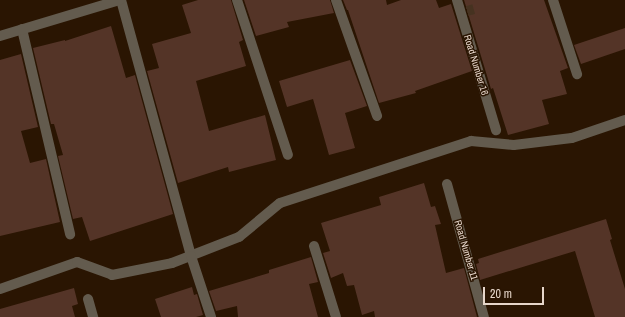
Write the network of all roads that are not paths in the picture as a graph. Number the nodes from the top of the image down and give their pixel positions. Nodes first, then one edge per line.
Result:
1 (121, 0) edge
2 (237, 0) edge
3 (336, 0) edge
4 (457, 0) edge
5 (553, 0) edge
6 (107, 2) edge
7 (22, 29) junction
8 (0, 36) edge
9 (577, 74) dead end
10 (377, 116) dead end
11 (625, 120) edge
12 (496, 130) dead end
13 (288, 155) dead end
14 (447, 184) dead end
15 (70, 234) dead end
16 (314, 246) dead end
17 (191, 256) junction
18 (0, 289) edge
19 (88, 299) dead end
20 (93, 317) edge
21 (211, 317) edge
22 (336, 317) edge
23 (484, 317) edge

1 - 6 street
1 - 17 street
2 - 13 street
3 - 10 street
4 - 12 street, Road Number 16
5 - 9 street
6 - 7 street
7 - 8 street
7 - 15 street
11 - 17 street
14 - 23 street, Road Number 11
16 - 22 street
17 - 18 street
17 - 21 street
19 - 20 street

